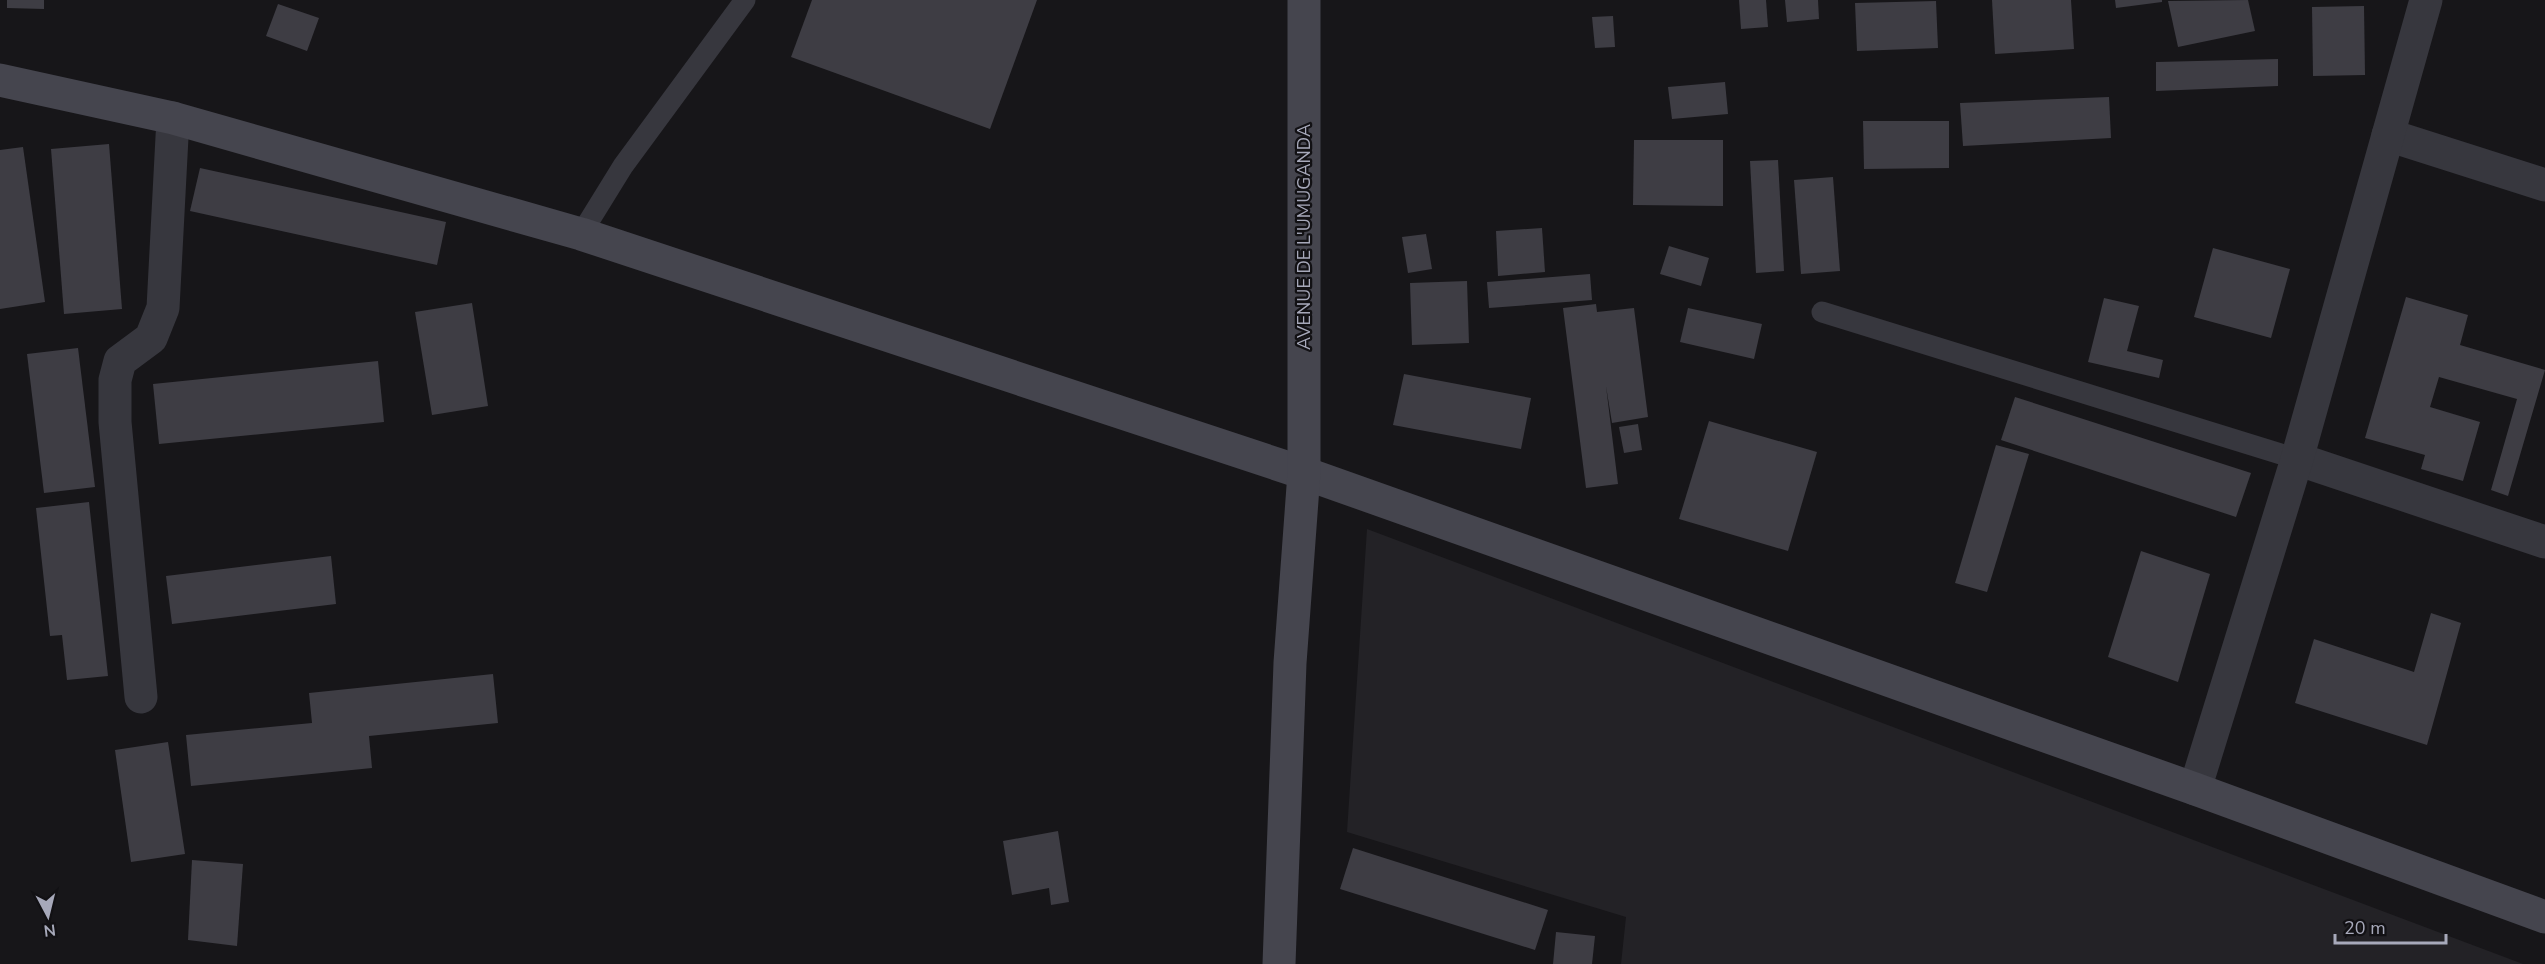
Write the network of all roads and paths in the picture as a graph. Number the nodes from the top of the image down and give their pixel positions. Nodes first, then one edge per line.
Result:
1 (745, 0) edge
2 (1304, 0) edge
3 (2426, 0) edge
4 (0, 80) edge
5 (173, 118) junction
6 (2388, 135) junction
7 (2545, 185) edge
8 (581, 234) junction
9 (1822, 312) dead end
10 (2297, 459) junction
11 (1304, 473) junction
12 (2545, 542) edge
13 (141, 697) dead end
14 (2195, 789) junction
15 (2545, 917) edge
16 (1279, 964) edge

1 - 8 lane
2 - 11 street, AVENUE DE L'UMUGANDA
3 - 6 street
4 - 5 street
5 - 8 street
5 - 13 street
6 - 7 street
6 - 10 street
8 - 11 street
9 - 10 lane
10 - 12 street
10 - 14 street
11 - 14 street
11 - 16 street, AVENUE DE L'UMUGANDA
14 - 15 street

